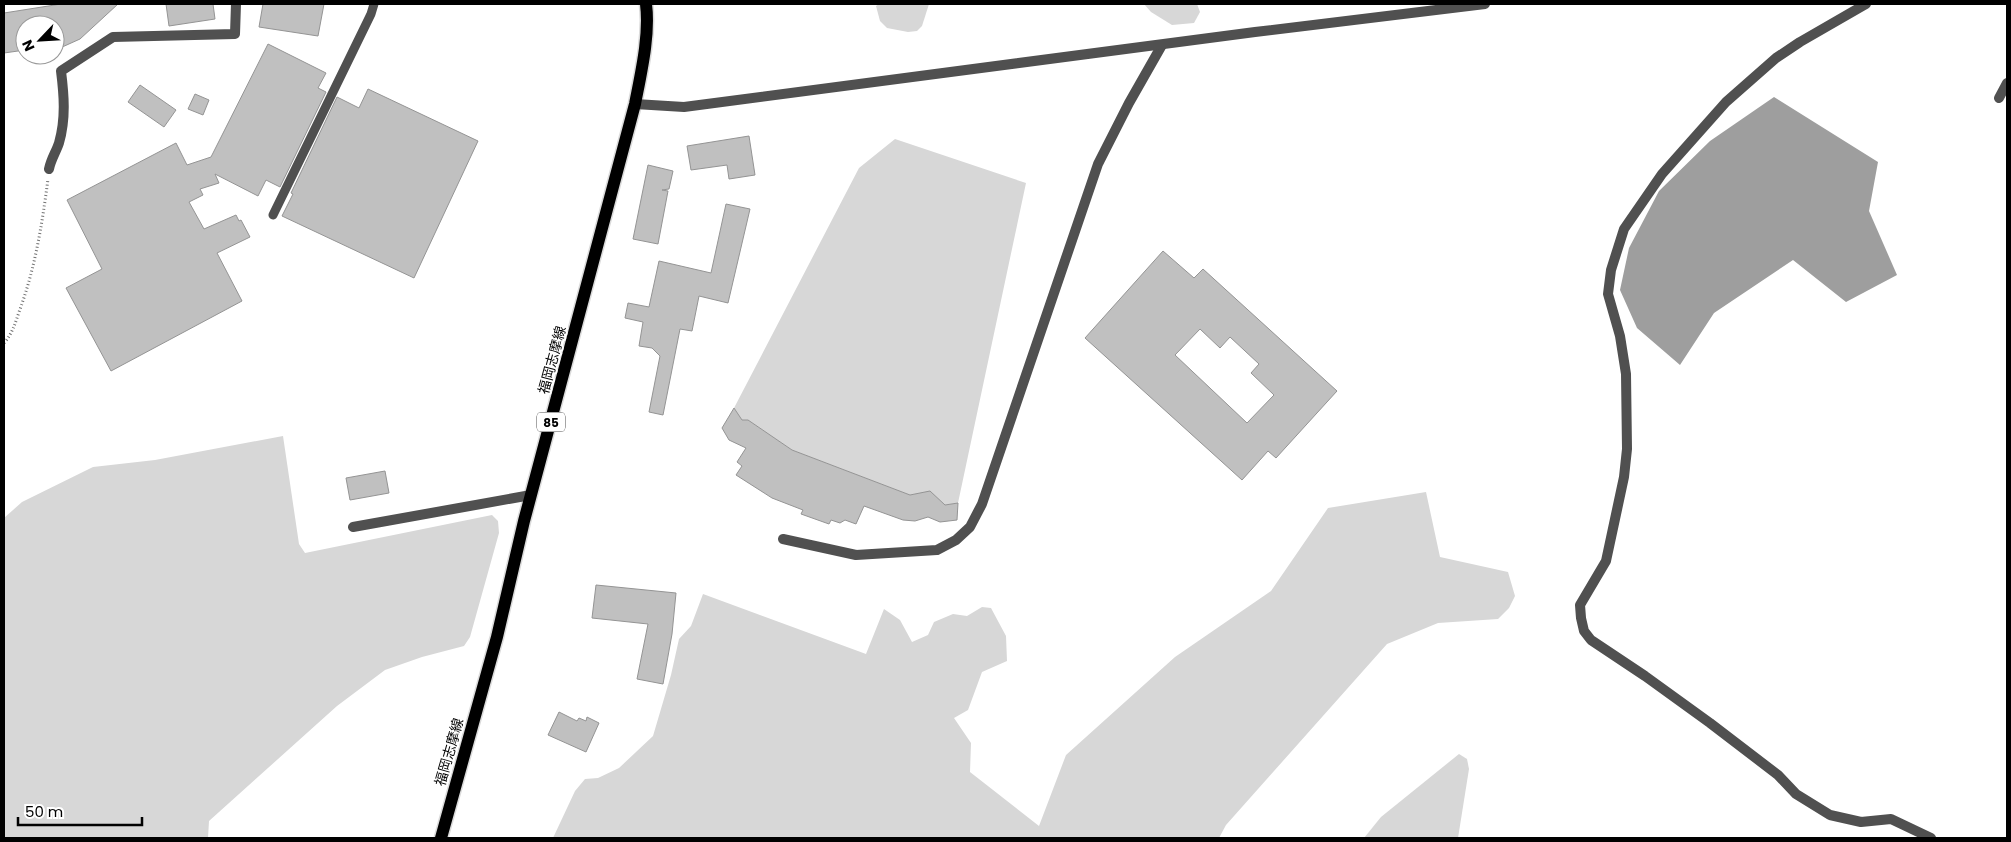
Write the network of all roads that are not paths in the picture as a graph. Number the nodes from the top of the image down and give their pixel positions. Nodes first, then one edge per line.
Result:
1 (236, 4) edge
2 (374, 4) edge
3 (1485, 4) edge
4 (1866, 4) edge
5 (649, 7) edge
6 (1162, 45) junction
7 (2007, 83) edge
8 (1999, 98) dead end
9 (635, 104) junction
10 (49, 169) road end
11 (273, 215) dead end
12 (531, 495) junction
13 (353, 527) dead end
14 (783, 539) dead end
15 (441, 838) edge
16 (1930, 838) edge

1 - 10 street
2 - 11 lane
3 - 6 street
4 - 16 street
5 - 9 main road, 福岡志摩線 / 85
6 - 9 street
6 - 14 street
7 - 8 street
9 - 12 main road, 福岡志摩線 / 85
12 - 13 street
12 - 15 main road, 福岡志摩線 / 85

